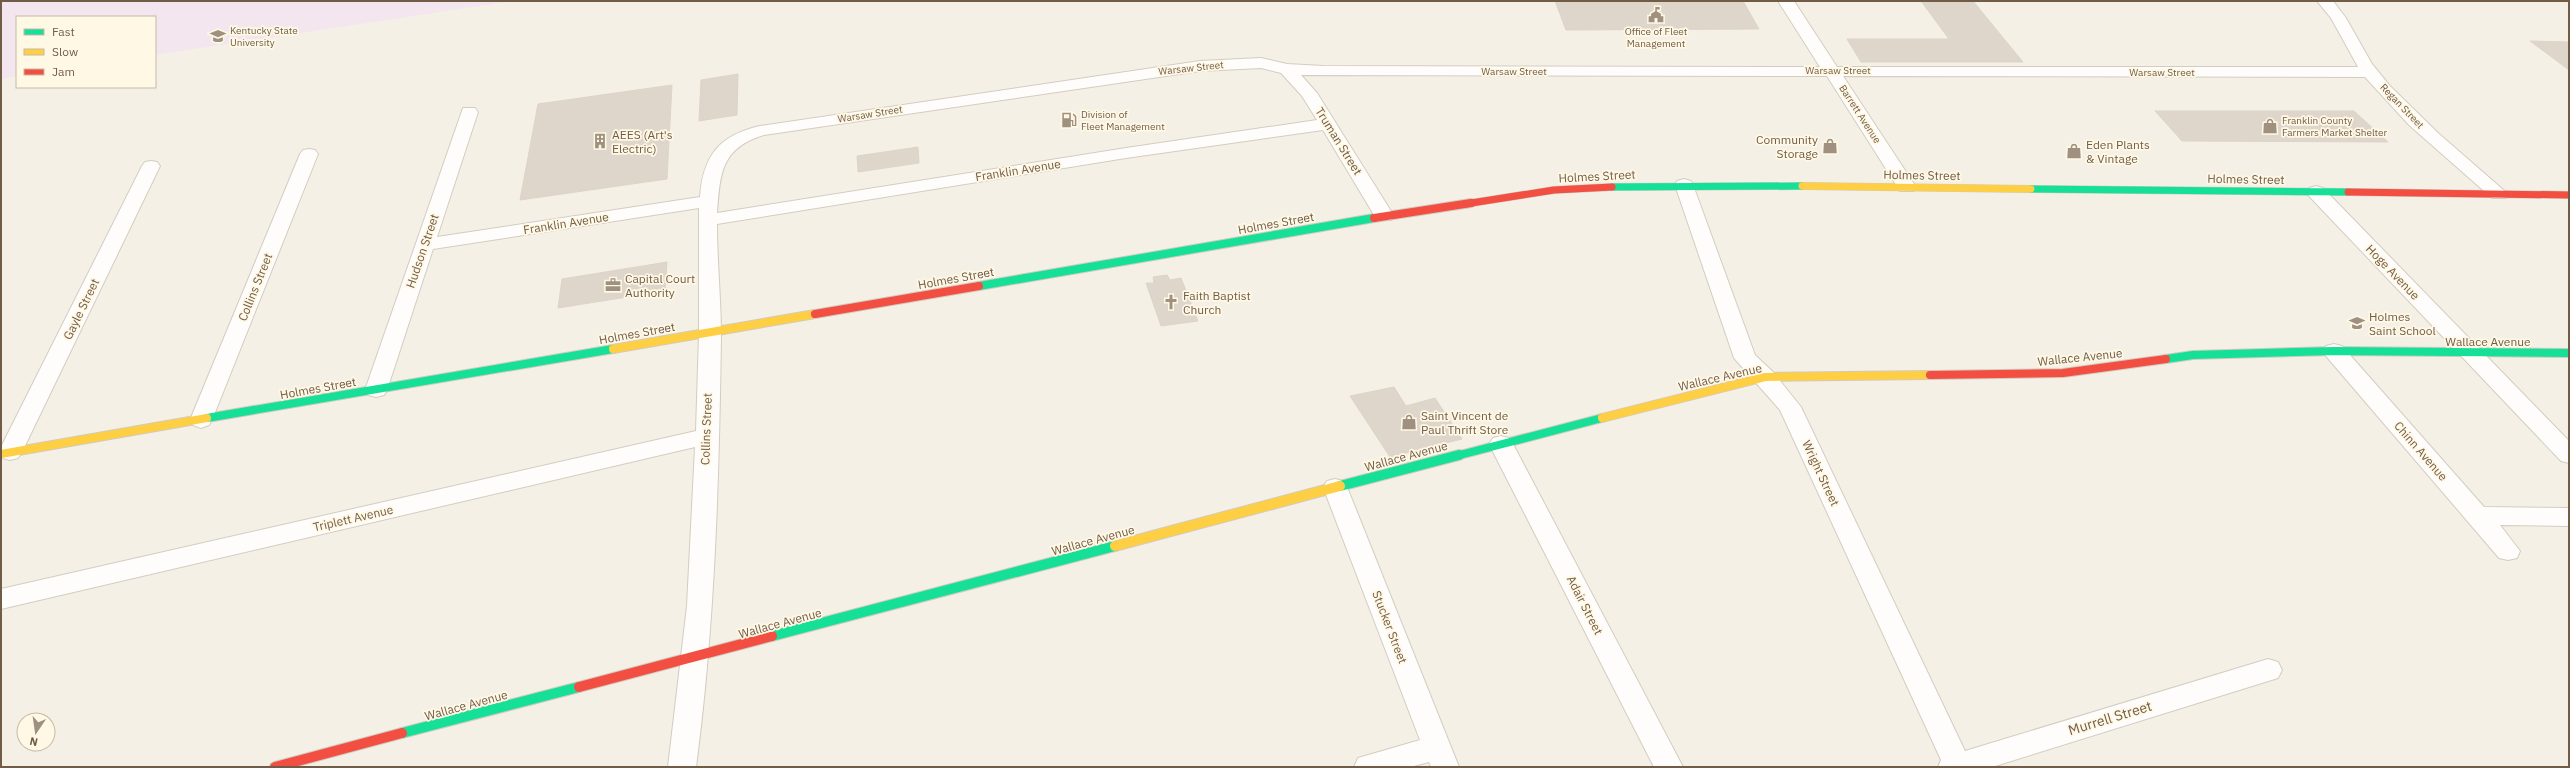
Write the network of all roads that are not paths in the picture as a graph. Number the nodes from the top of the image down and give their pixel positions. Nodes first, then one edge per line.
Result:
1 (1786, 1) edge
2 (2325, 1) edge
3 (1288, 69) junction
4 (1832, 70) junction
5 (2370, 72) junction
6 (469, 112) dead end
7 (1328, 124) junction
8 (309, 154) dead end
9 (151, 166) dead end
10 (1684, 185) junction
11 (1908, 187) junction
12 (2316, 192) junction
13 (2498, 194) junction
14 (2569, 195) edge
15 (708, 210) junction
16 (1384, 216) junction
17 (424, 245) junction
18 (710, 332) junction
19 (2334, 351) junction
20 (2470, 352) junction
21 (2569, 353) edge
22 (1765, 377) junction
23 (376, 390) junction
24 (201, 420) junction
25 (705, 437) junction
26 (1501, 444) junction
27 (6, 453) edge
28 (2569, 455) edge
29 (1335, 488) junction
30 (2477, 516) junction
31 (2569, 517) edge
32 (2508, 551) dead end
33 (1, 598) edge
34 (697, 657) junction
35 (2268, 670) dead end
36 (1441, 757) edge
37 (1955, 766) edge
38 (275, 767) edge
39 (682, 767) edge
40 (1368, 767) edge
41 (1669, 767) edge

1 - 4 street, Barrett Avenue
2 - 5 street, Regan Street
3 - 4 street, Warsaw Street
3 - 7 street, Truman Street
3 - 15 street, Warsaw Street
4 - 5 street, Warsaw Street
4 - 11 street, Barrett Avenue
5 - 13 street, Regan Street
6 - 17 street, Hudson Street
7 - 15 street, Franklin Avenue
7 - 16 street, Truman Street
8 - 24 street, Collins Street
9 - 27 street, Gayle Street
10 - 11 main road, Holmes Street
10 - 16 main road, Holmes Street
10 - 22 street, Wright Street
11 - 12 main road, Holmes Street
12 - 13 main road, Holmes Street
12 - 20 street, Hoge Avenue
13 - 14 main road, Holmes Street
15 - 17 street, Franklin Avenue
15 - 18 street, Collins Street
16 - 18 main road, Holmes Street
17 - 23 street, Hudson Street
18 - 23 main road, Holmes Street
18 - 25 street, Collins Street
19 - 20 main road, Wallace Avenue
19 - 22 main road, Wallace Avenue
19 - 30 street, Chinn Avenue
20 - 21 main road, Wallace Avenue
20 - 28 street, Hoge Avenue
22 - 26 main road, Wallace Avenue
22 - 37 street, Wright Street
23 - 24 main road, Holmes Street
24 - 27 main road, Holmes Street
25 - 33 street, Triplett Avenue
25 - 34 street, Collins Street
26 - 29 main road, Wallace Avenue
26 - 41 street, Adair Street
29 - 34 main road, Wallace Avenue
29 - 36 street, Stucker Street
30 - 31 street
30 - 32 street, Chinn Avenue
34 - 38 main road, Wallace Avenue
34 - 39 street, Collins Street
35 - 37 street, Murrell Street
36 - 40 street

